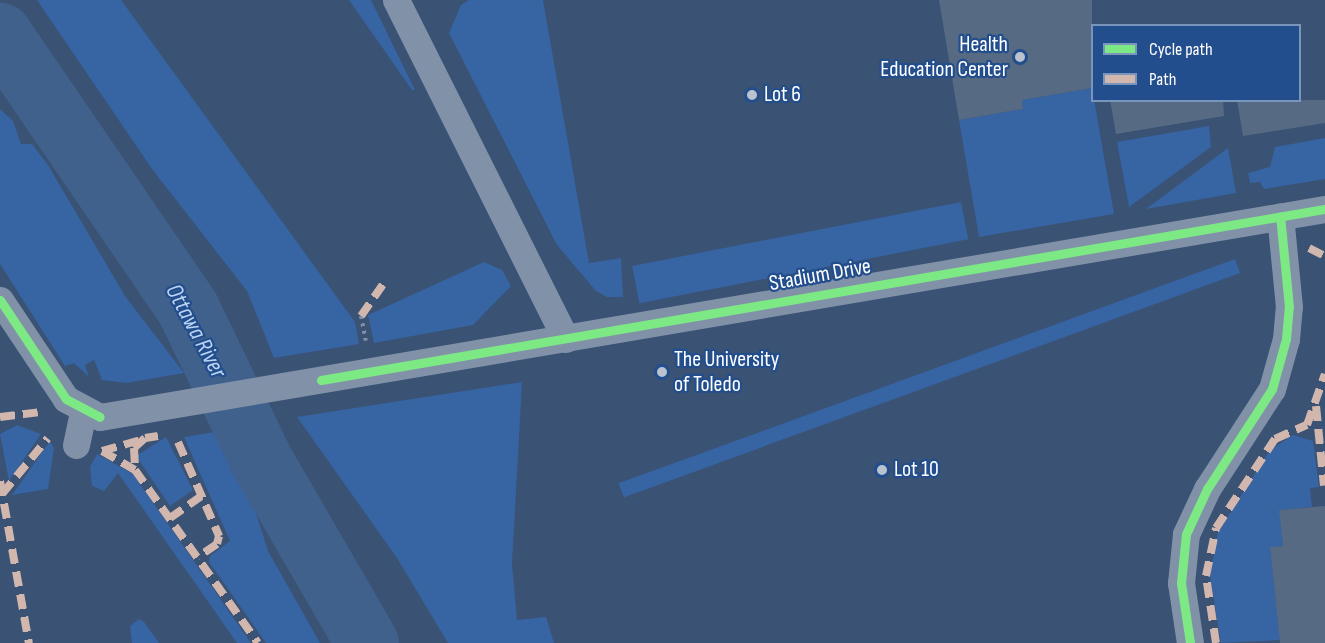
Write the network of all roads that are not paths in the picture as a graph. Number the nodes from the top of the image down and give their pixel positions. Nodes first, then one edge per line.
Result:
1 (396, 0) edge
2 (1325, 208) edge
3 (1280, 216) junction
4 (0, 300) edge
5 (566, 339) junction
6 (91, 414) junction
7 (76, 445) dead end
8 (1190, 643) edge

1 - 5 street
2 - 3 street, Stadium Drive
3 - 5 street, Stadium Drive
3 - 8 street
4 - 6 street
5 - 6 street, Stadium Drive
6 - 7 street

